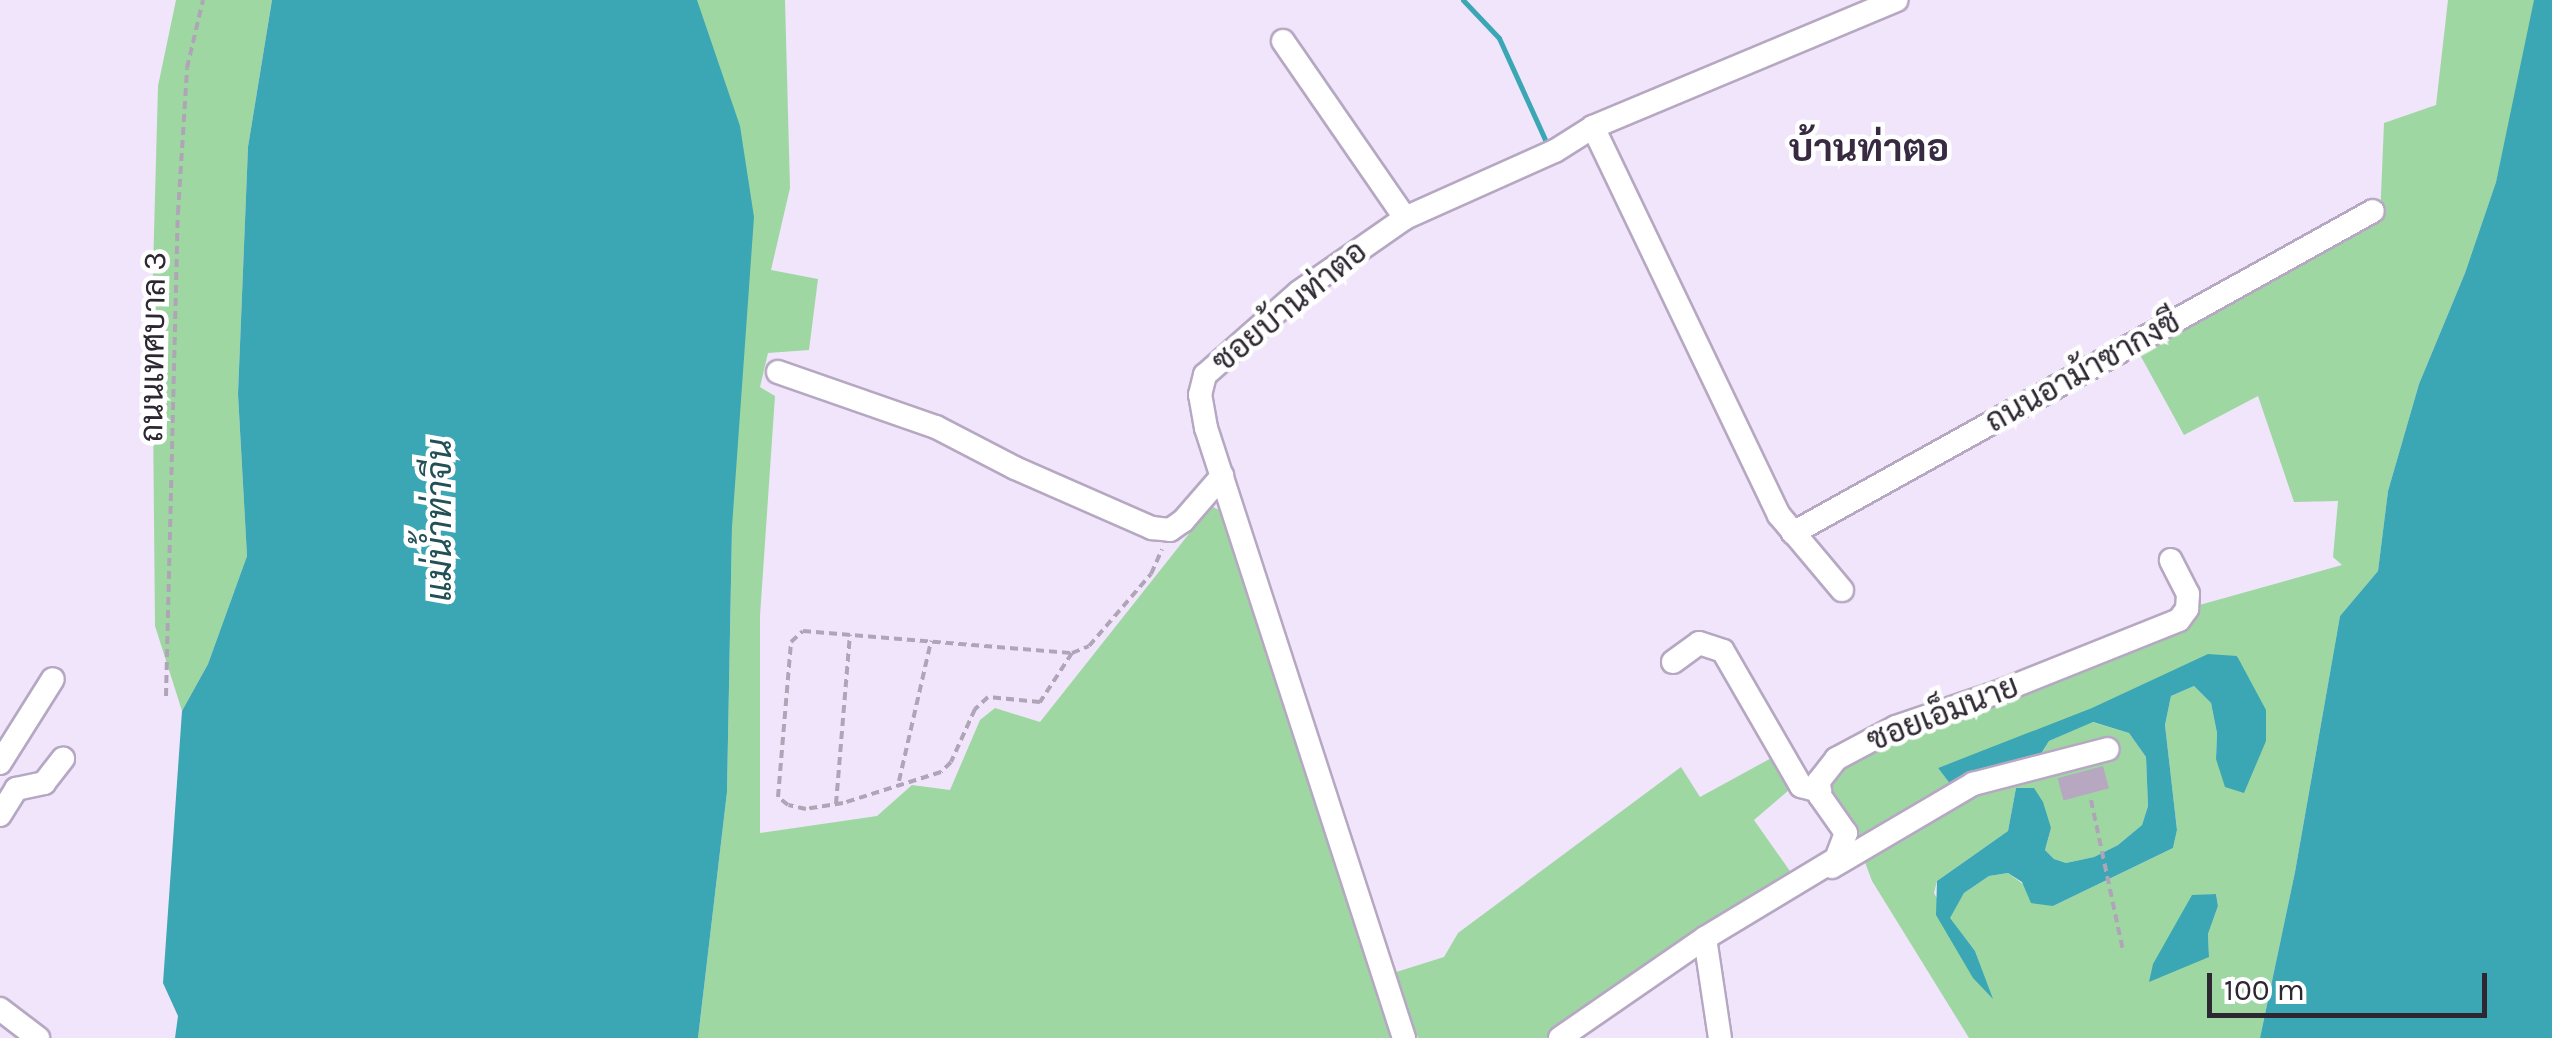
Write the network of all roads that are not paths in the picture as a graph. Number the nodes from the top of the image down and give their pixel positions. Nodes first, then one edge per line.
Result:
1 (1897, 0) edge
2 (1283, 41) dead end
3 (1593, 127) junction
4 (2374, 211) dead end
5 (1405, 218) junction
6 (778, 372) dead end
7 (1222, 476) junction
8 (1793, 533) junction
9 (2171, 560) dead end
10 (1842, 590) dead end
11 (1673, 662) dead end
12 (54, 678) dead end
13 (2108, 750) dead end
14 (63, 759) dead end
15 (0, 763) edge
16 (1820, 791) junction
17 (0, 814) edge
18 (1706, 942) junction
19 (0, 1008) edge
20 (38, 1038) edge
21 (1404, 1038) edge
22 (1560, 1038) edge
23 (1720, 1038) edge

1 - 3 street, ซอยบ้านท่าตอ
2 - 5 street
3 - 5 street, ซอยบ้านท่าตอ
3 - 8 street
4 - 8 street, ถนนอาม้าซากงซี
5 - 7 street, ซอยบ้านท่าตอ
6 - 7 street
7 - 21 street, ซอยบ้านท่าตอ
8 - 10 street
9 - 16 street, ซอยเอ็มนาย
11 - 16 street
12 - 15 street
13 - 18 street
14 - 17 street
16 - 18 street
18 - 22 street
18 - 23 street
19 - 20 street

